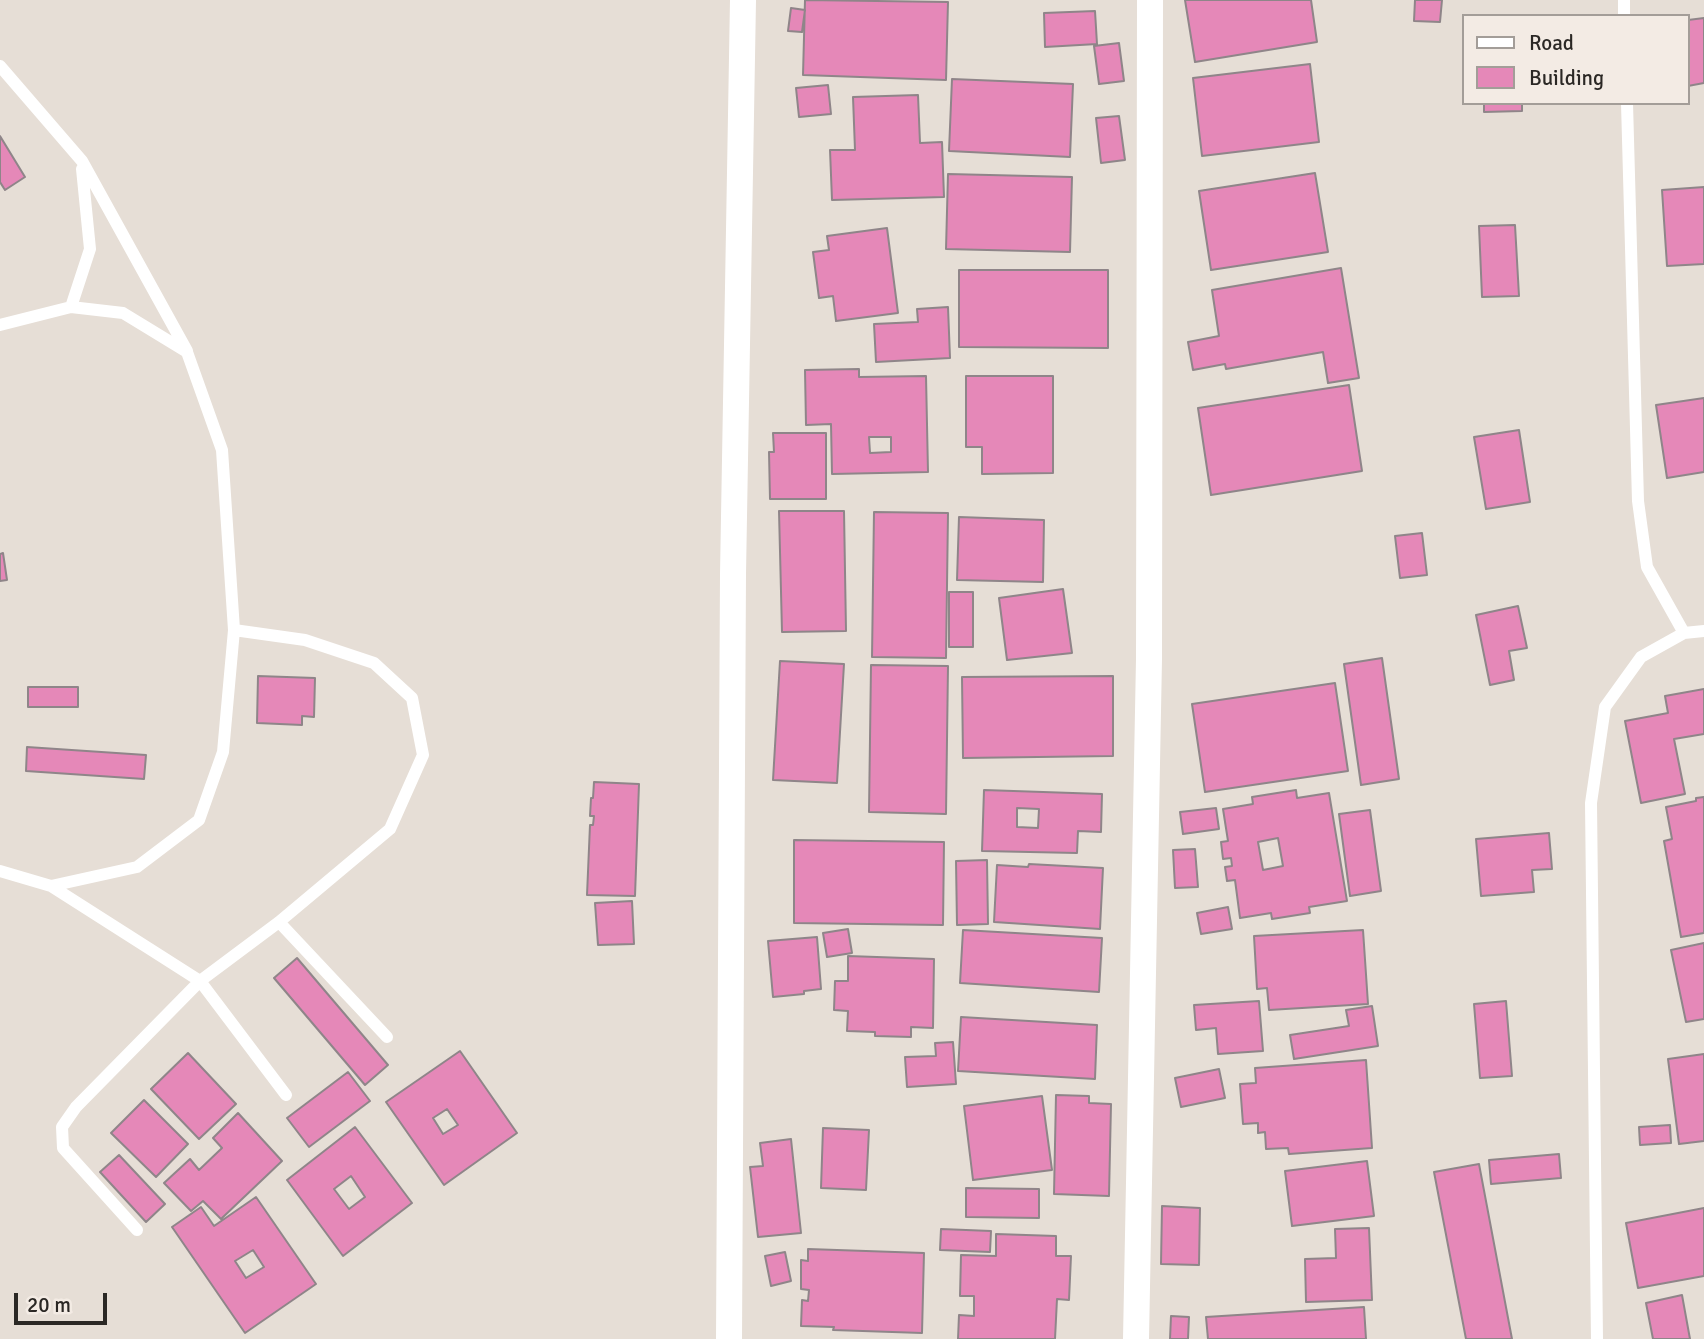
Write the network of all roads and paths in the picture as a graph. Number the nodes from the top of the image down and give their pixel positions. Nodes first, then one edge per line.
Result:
1 (743, 0) edge
2 (1150, 0) edge
3 (0, 66) edge
4 (1627, 105) edge
5 (82, 161) junction
6 (71, 307) junction
7 (0, 325) edge
8 (187, 352) junction
9 (234, 630) junction
10 (1704, 631) edge
11 (1684, 633) junction
12 (0, 871) edge
13 (51, 886) junction
14 (279, 922) junction
15 (200, 981) junction
16 (387, 1037) dead end
17 (286, 1095) dead end
18 (137, 1230) dead end
19 (729, 1339) edge
20 (1136, 1339) edge
21 (1597, 1339) edge

1 - 19 street
2 - 20 street
3 - 5 lane
4 - 11 lane
5 - 6 lane
5 - 8 lane
6 - 7 lane
6 - 8 lane
8 - 9 lane
9 - 13 lane
9 - 14 lane
10 - 11 lane
11 - 21 lane
12 - 13 lane
13 - 15 lane
14 - 15 lane
14 - 16 lane
15 - 17 lane
15 - 18 lane

